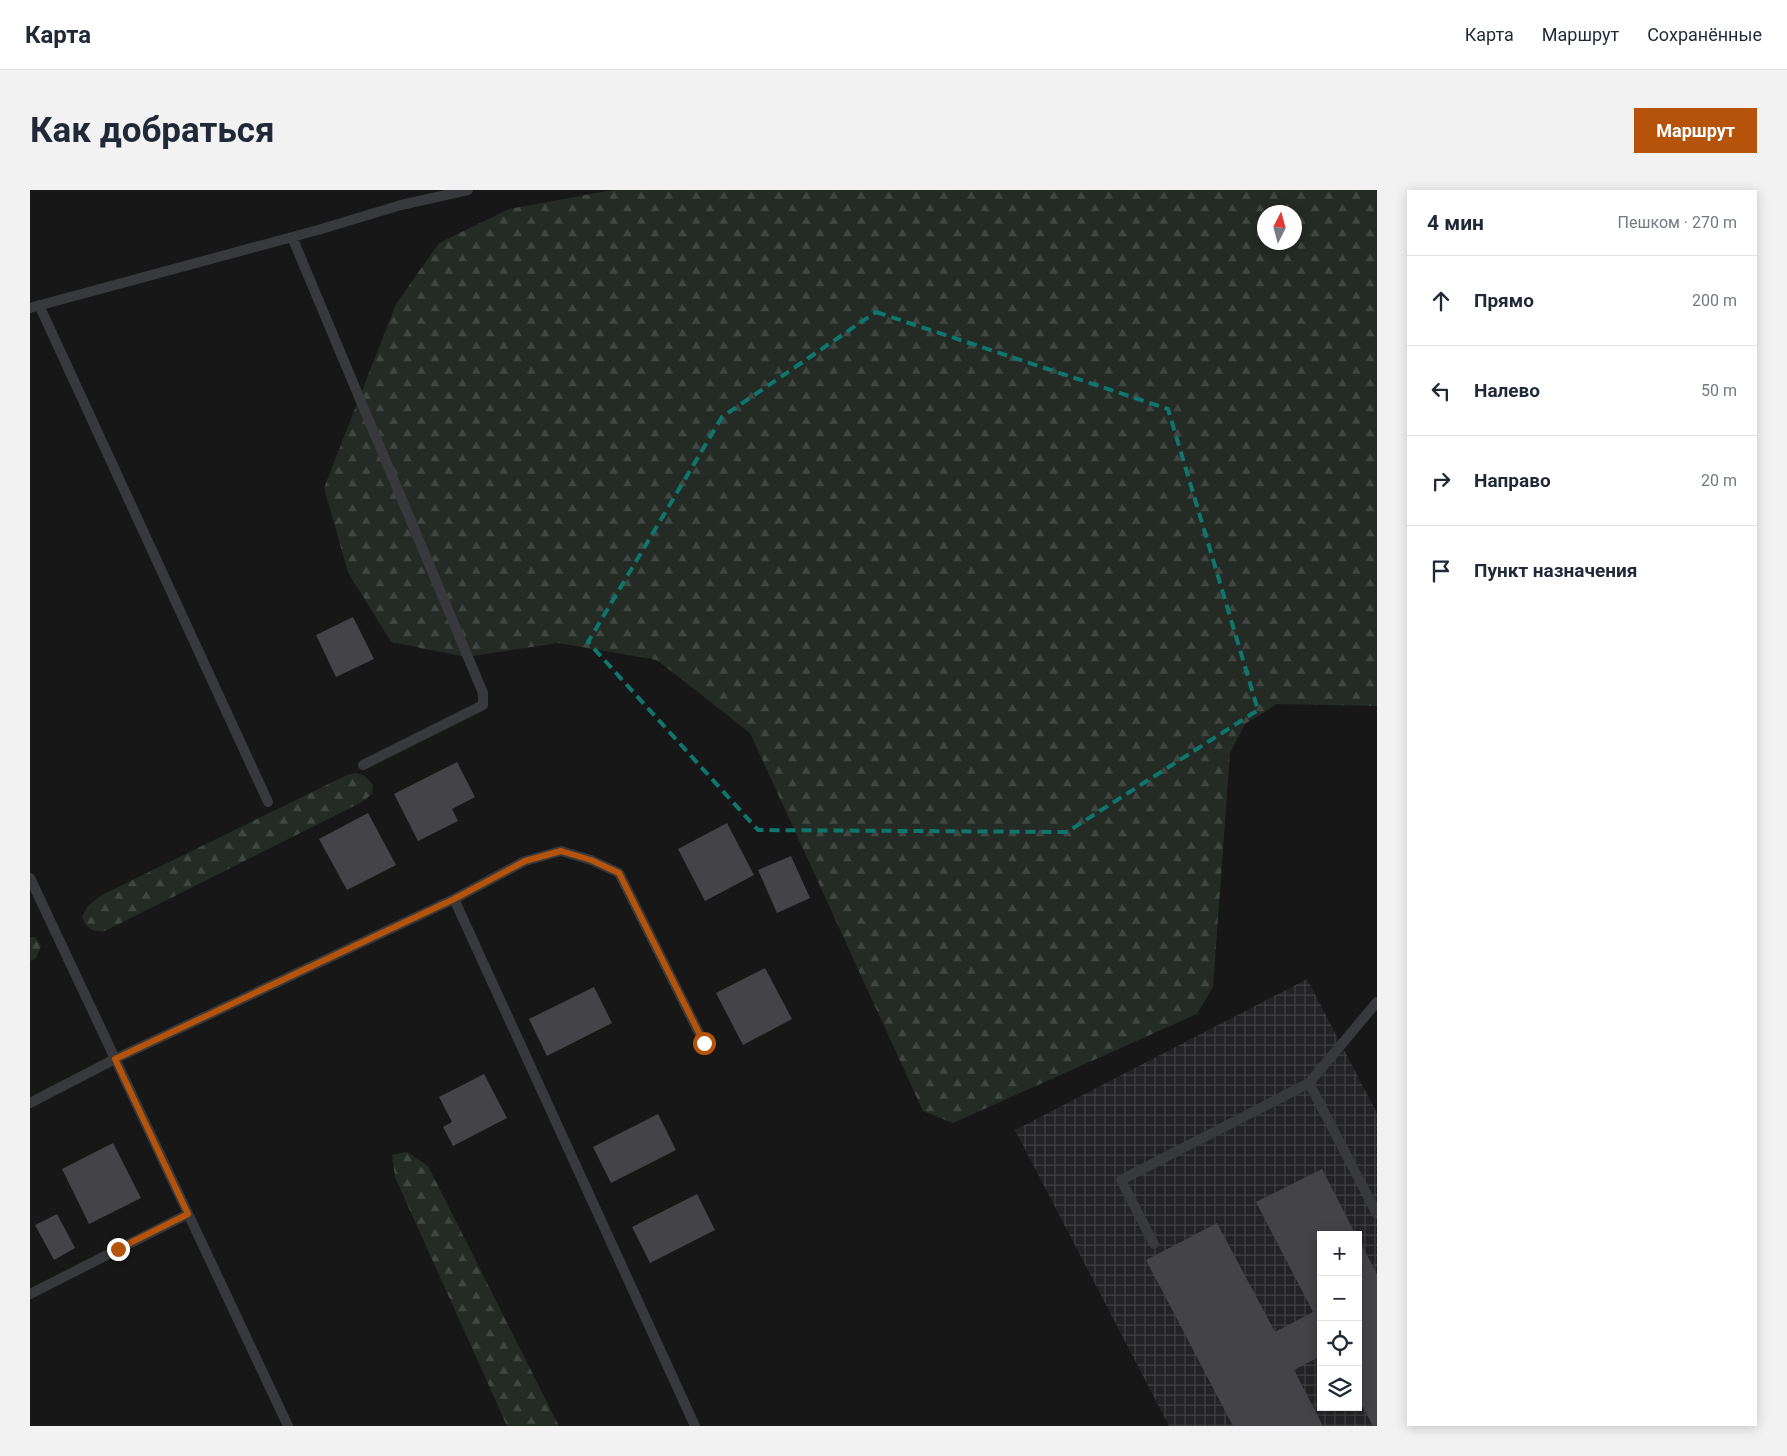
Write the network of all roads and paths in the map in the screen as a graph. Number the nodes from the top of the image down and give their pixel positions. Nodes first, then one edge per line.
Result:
1 (468, 190) edge
2 (292, 237) junction
3 (34, 306) edge
4 (363, 765) dead end
5 (268, 802) dead end
6 (30, 878) edge
7 (454, 899) junction
8 (1377, 1002) edge
9 (704, 1043) dead end
10 (115, 1059) junction
11 (1308, 1082) junction
12 (30, 1103) edge
13 (188, 1214) junction
14 (1377, 1214) edge
15 (1154, 1244) dead end
16 (30, 1294) edge
17 (288, 1426) edge
18 (695, 1426) edge

1 - 2 lane
2 - 3 lane
2 - 4 lane
3 - 5 lane
6 - 10 lane
7 - 9 lane
7 - 10 lane
7 - 18 lane
8 - 11 lane
10 - 12 lane
10 - 13 lane
11 - 14 lane
11 - 15 lane
13 - 16 lane
13 - 17 lane

